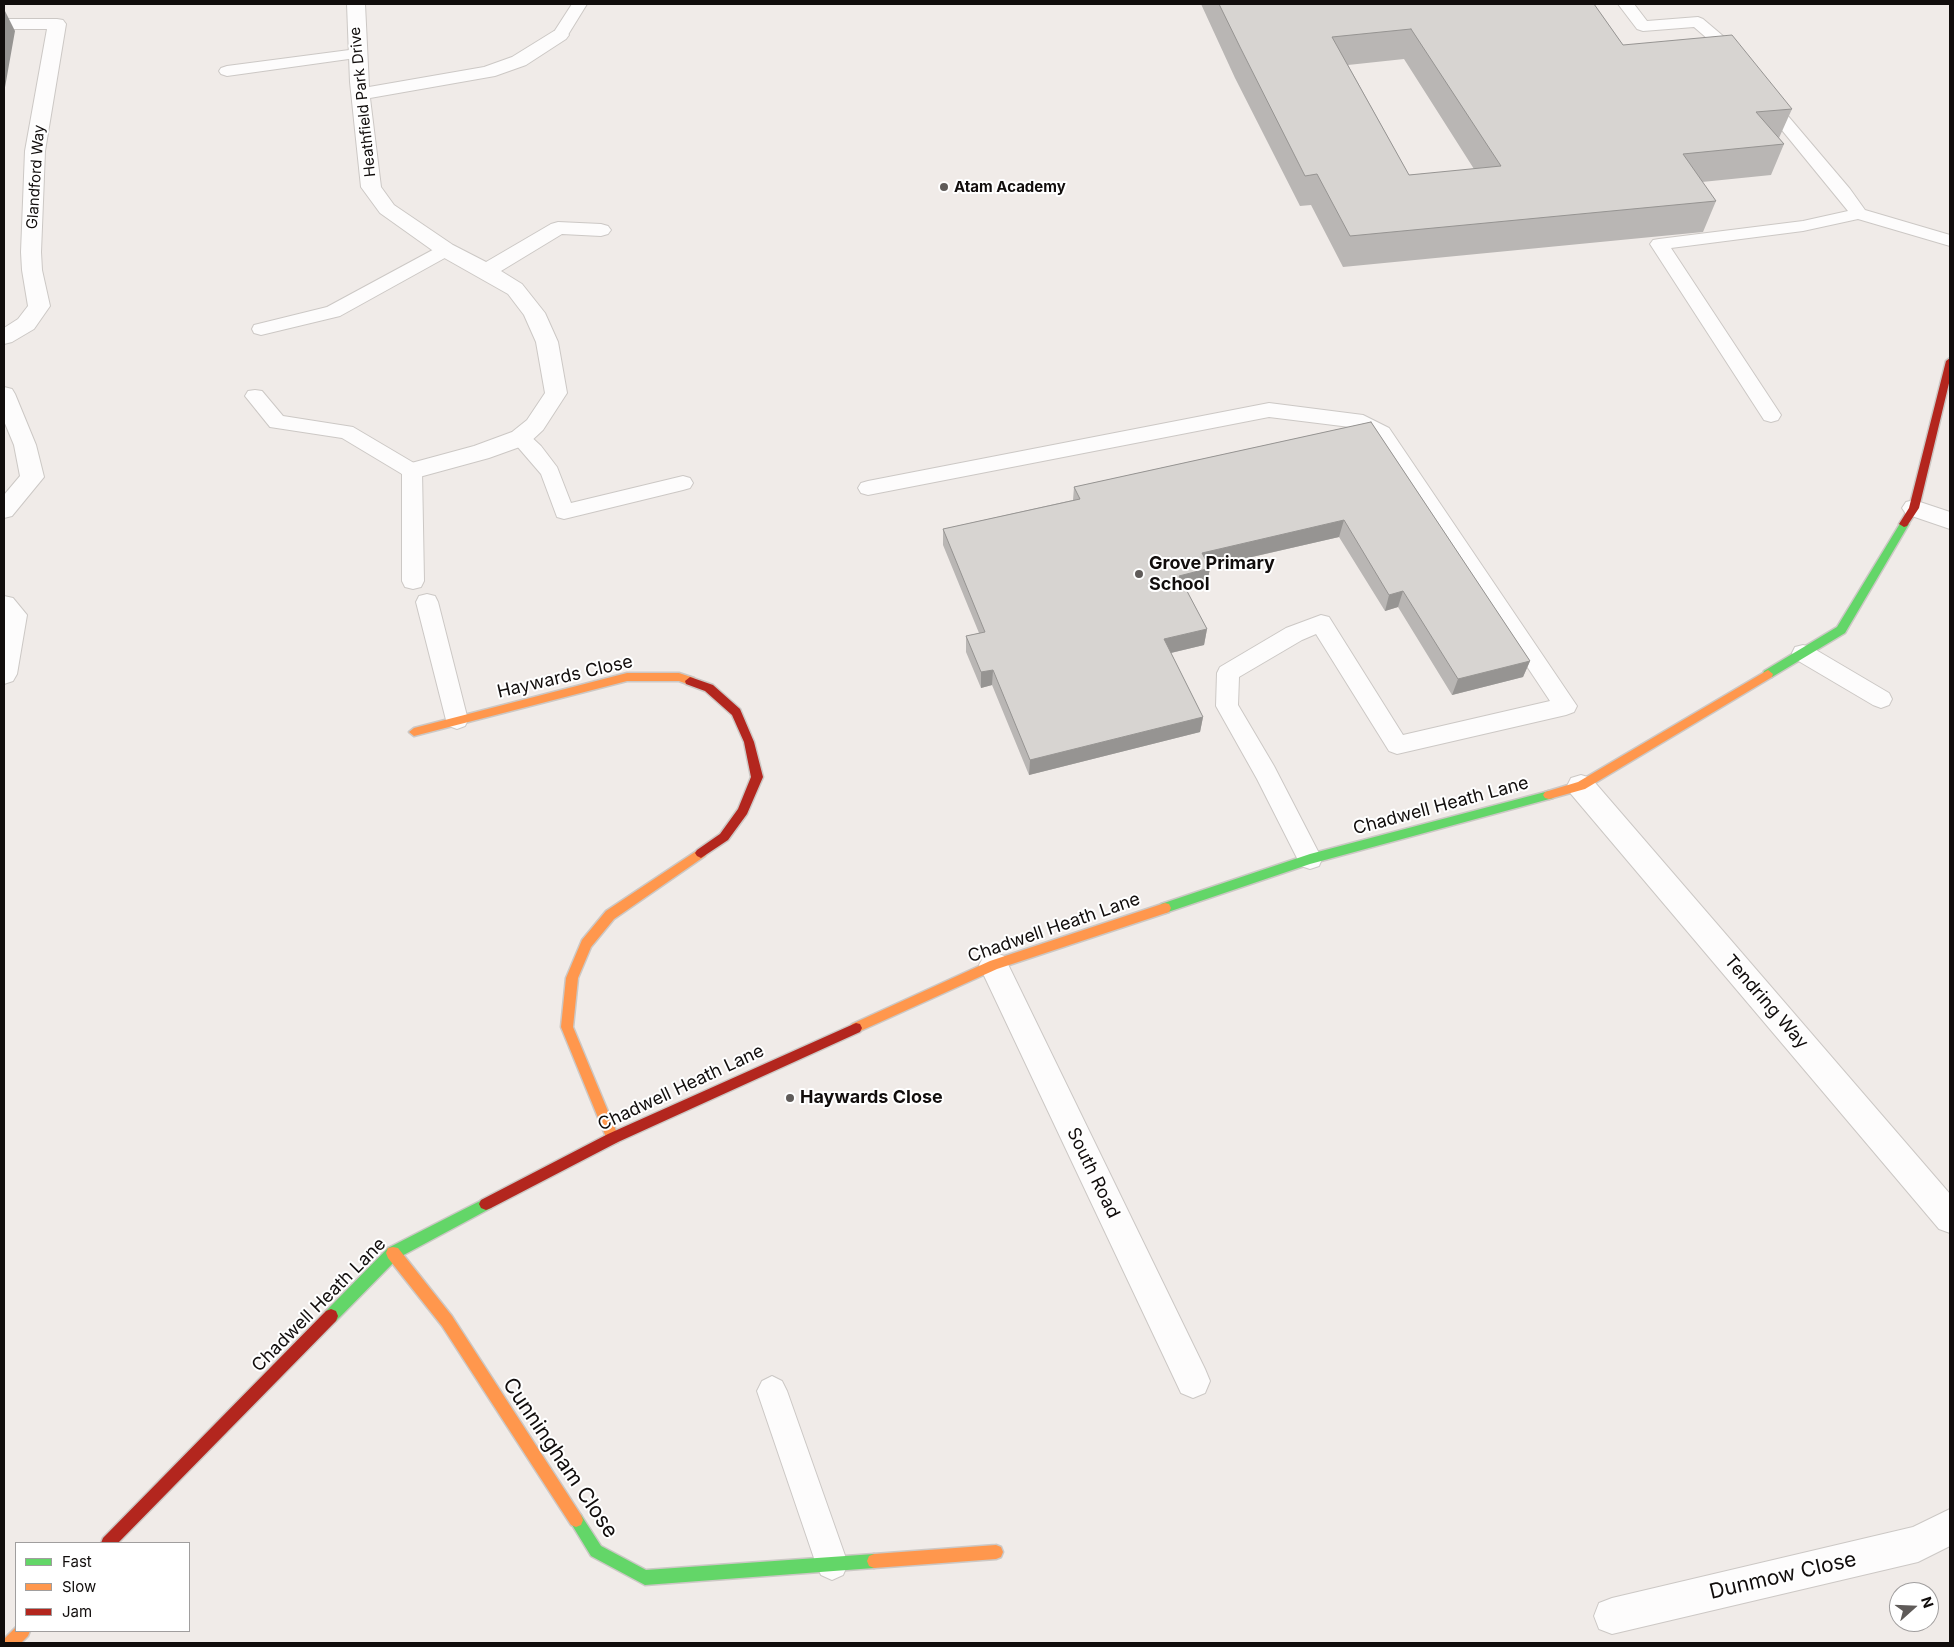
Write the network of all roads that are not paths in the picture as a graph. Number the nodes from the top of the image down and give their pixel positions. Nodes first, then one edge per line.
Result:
1 (356, 4) edge
2 (579, 4) edge
3 (1626, 4) edge
4 (4, 24) edge
5 (560, 34) joint
6 (357, 54) junction
7 (227, 71) dead end
8 (1745, 71) edge
9 (1757, 87) edge
10 (360, 94) junction
11 (1859, 214) junction
12 (601, 230) dead end
13 (1950, 241) edge
14 (446, 250) junction
15 (486, 271) junction
16 (261, 329) dead end
17 (4, 337) edge
18 (1950, 361) edge
19 (4, 394) edge
20 (255, 396) dead end
21 (1771, 415) dead end
22 (520, 438) junction
23 (412, 471) junction
24 (683, 483) dead end
25 (868, 488) dead end
26 (1914, 508) junction
27 (4, 510) edge
28 (1950, 521) edge
29 (413, 581) dead end
30 (427, 602) dead end
31 (4, 605) edge
32 (1803, 653) junction
33 (4, 674) edge
34 (1881, 700) dead end
35 (457, 720) junction
36 (414, 732) dead end
37 (1581, 786) junction
38 (1310, 859) junction
39 (994, 965) junction
40 (613, 1138) junction
41 (1950, 1218) edge
42 (392, 1253) junction
43 (1193, 1381) dead end
44 (772, 1392) dead end
45 (1950, 1527) edge
46 (109, 1542) edge
47 (996, 1552) dead end
48 (832, 1564) junction
49 (1612, 1616) dead end
50 (22, 1632) edge
51 (10, 1643) edge

1 - 6 street, Heathfield Park Drive
2 - 5 lane
3 - 8 lane
4 - 17 street, Glandford Way
5 - 10 street
6 - 7 lane
6 - 10 street, Heathfield Park Drive
9 - 11 lane
10 - 14 street, Heathfield Park Drive
11 - 13 lane
11 - 21 lane
12 - 15 street
14 - 15 street, Heathfield Park Drive
14 - 16 lane
15 - 22 street, Heathfield Park Drive
18 - 26 street, Chadwell Heath Lane
19 - 27 street
20 - 23 lane
22 - 23 street, Heathfield Park Drive
22 - 24 lane
23 - 29 lane
25 - 38 lane
26 - 28 street
26 - 32 street, Chadwell Heath Lane
30 - 35 lane
31 - 33 street
32 - 34 lane
32 - 37 street, Chadwell Heath Lane
35 - 36 street, Haywards Close
35 - 40 street, Haywards Close
37 - 38 street, Chadwell Heath Lane
37 - 41 street, Tendring Way
38 - 39 street, Chadwell Heath Lane
39 - 40 street, Chadwell Heath Lane
39 - 43 street, South Road
40 - 42 street, Chadwell Heath Lane
42 - 46 street, Chadwell Heath Lane
42 - 48 street, Cunningham Close
44 - 48 lane
45 - 49 street, Dunmow Close
47 - 48 street, Cunningham Close
50 - 51 street

